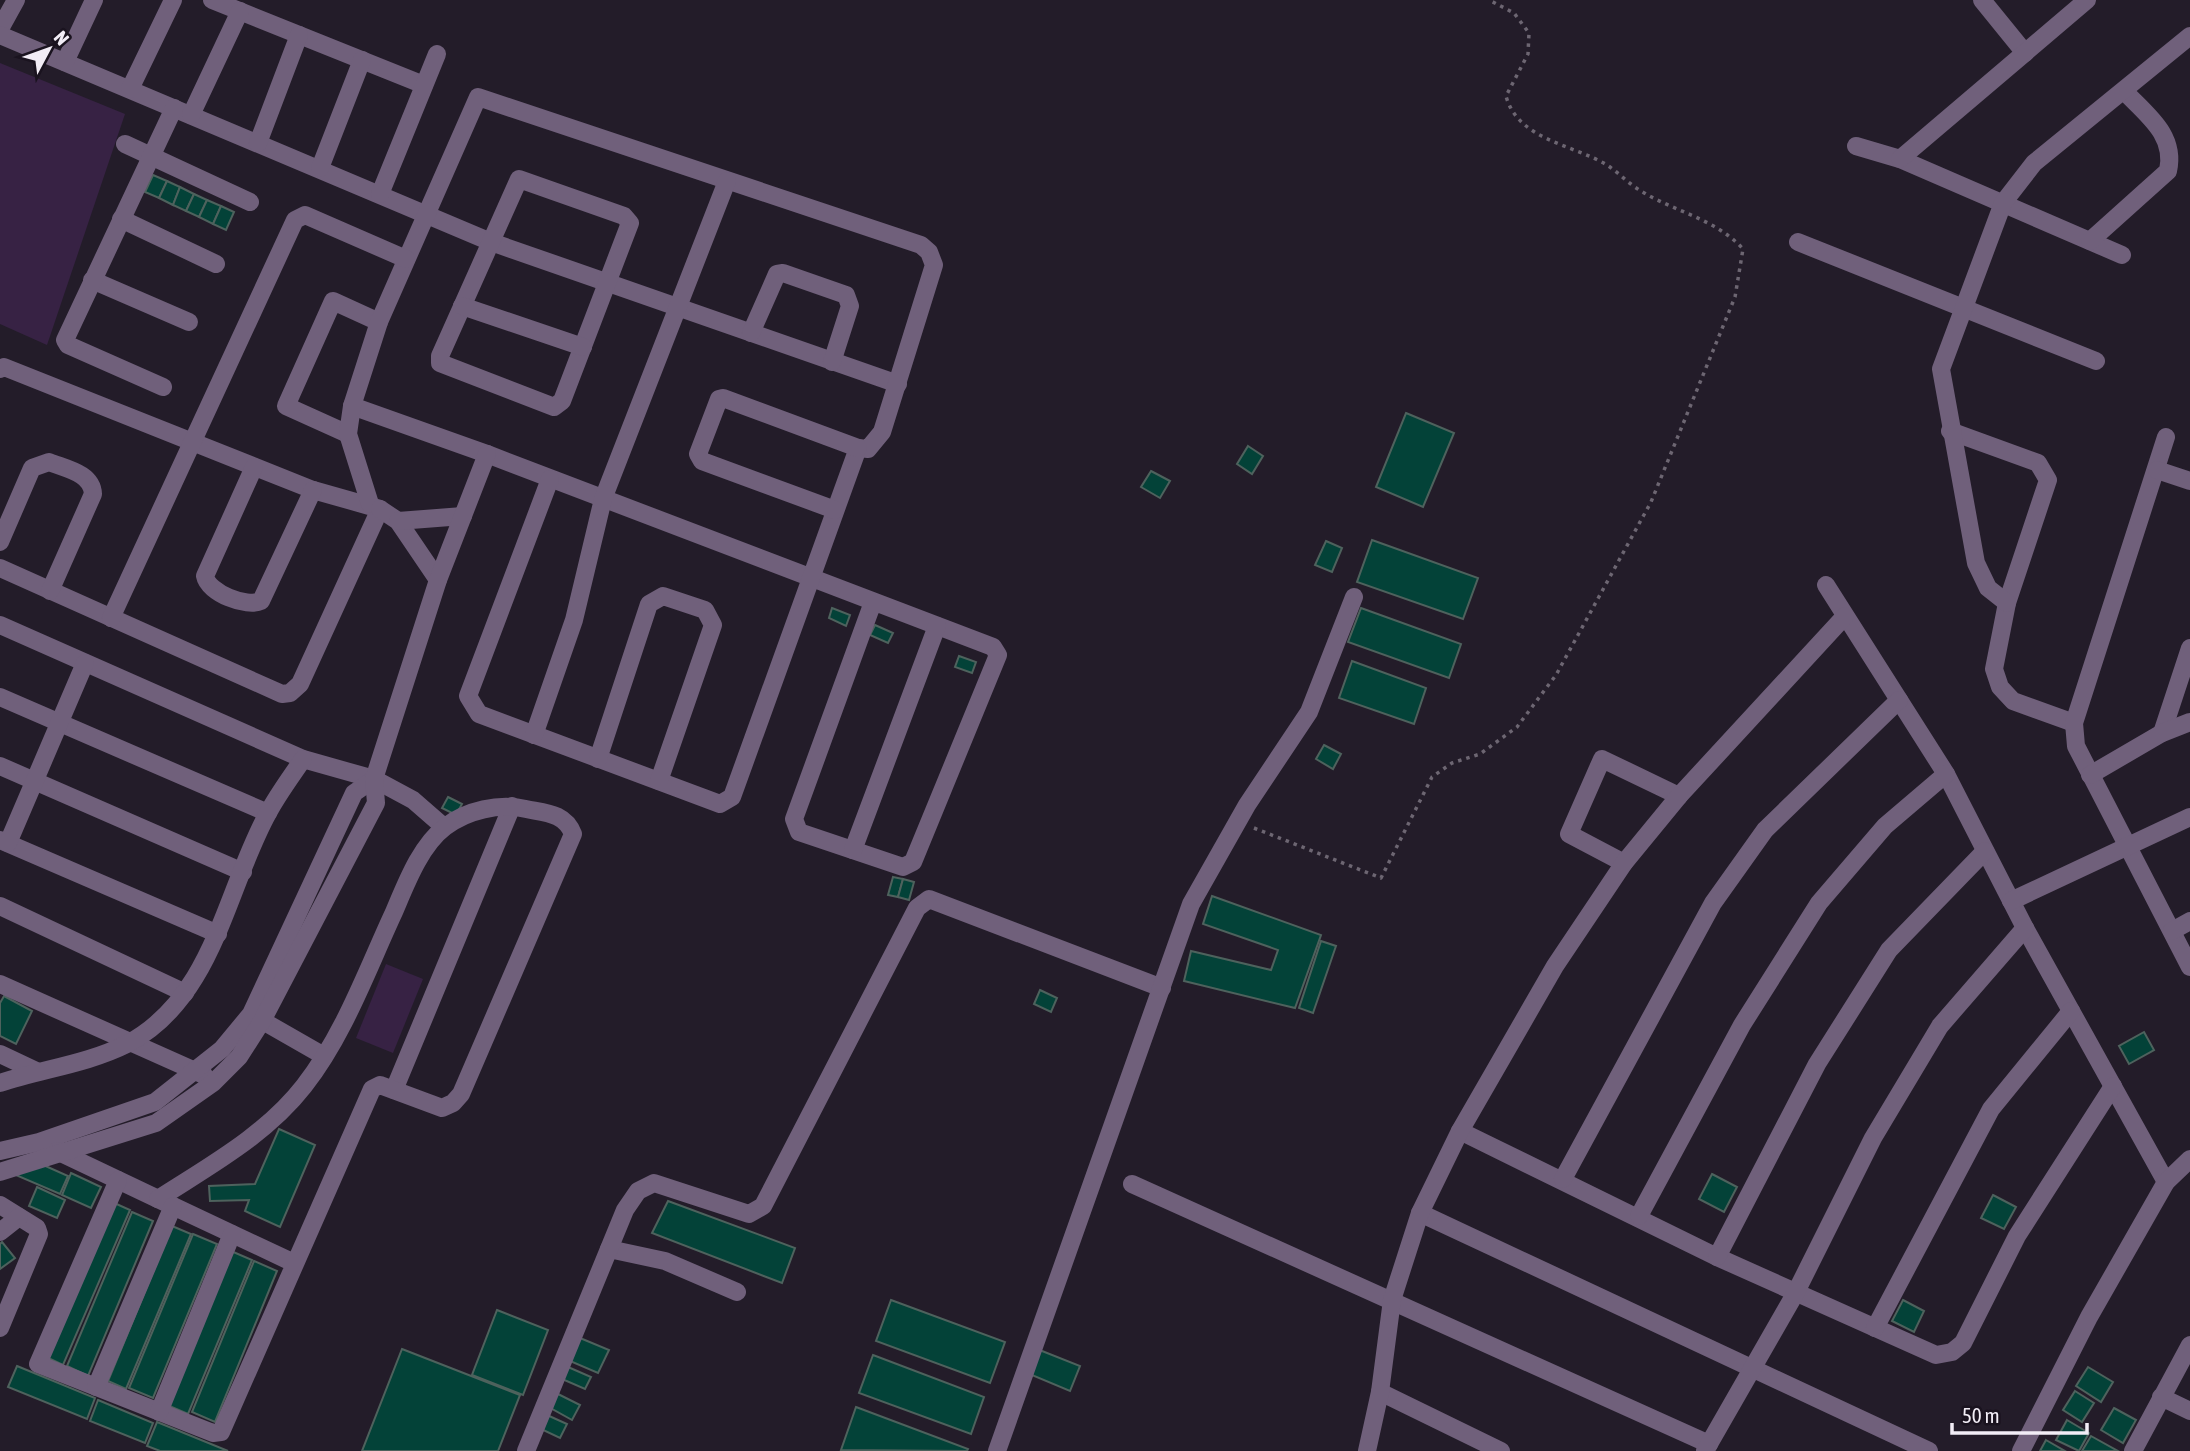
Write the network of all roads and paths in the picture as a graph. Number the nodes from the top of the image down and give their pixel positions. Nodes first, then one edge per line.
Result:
1 (16, 0) edge
2 (94, 0) edge
3 (173, 0) edge
4 (212, 0) edge
5 (1489, 0) edge
6 (1982, 0) edge
7 (2087, 0) edge
8 (240, 11) junction
9 (0, 29) edge
10 (0, 35) edge
11 (299, 35) junction
12 (2190, 36) edge
13 (2025, 53) junction
14 (437, 54) dead end
15 (362, 60) junction
16 (65, 62) junction
17 (424, 85) junction
18 (130, 89) junction
19 (2124, 91) junction
20 (183, 111) junction
21 (258, 143) junction
22 (125, 144) dead end
23 (1856, 146) dead end
24 (151, 156) junction
25 (1900, 159) junction
26 (320, 168) junction
27 (727, 181) junction
28 (380, 194) junction
29 (250, 202) dead end
30 (2003, 203) junction
31 (425, 213) junction
32 (121, 219) junction
33 (2090, 241) junction
34 (491, 242) junction
35 (1798, 242) dead end
36 (2122, 255) dead end
37 (405, 259) junction
38 (216, 264) dead end
39 (92, 280) junction
40 (607, 283) junction
41 (462, 306) junction
42 (677, 308) junction
43 (1965, 309) junction
44 (189, 322) dead end
45 (379, 322) junction
46 (751, 333) junction
47 (583, 346) junction
48 (2096, 361) dead end
49 (832, 362) junction
50 (0, 369) edge
51 (898, 384) junction
52 (163, 387) dead end
53 (352, 407) junction
54 (1950, 431) junction
55 (348, 434) junction
56 (2166, 437) dead end
57 (191, 442) junction
58 (858, 448) junction
59 (487, 454) junction
60 (254, 467) junction
61 (2157, 470) junction
62 (550, 479) junction
63 (2190, 481) edge
64 (313, 490) junction
65 (603, 499) junction
66 (375, 506) junction
67 (835, 510) junction
68 (463, 516) junction
69 (398, 521) junction
70 (0, 542) edge
71 (0, 568) edge
72 (809, 578) junction
73 (438, 580) junction
74 (1826, 586) dead end
75 (50, 591) junction
76 (1354, 597) dead end
77 (873, 602) junction
78 (2007, 604) junction
79 (1845, 616) junction
80 (111, 618) junction
81 (0, 625) edge
82 (937, 626) junction
83 (2190, 648) edge
84 (85, 663) junction
85 (0, 697) edge
86 (1899, 701) junction
87 (2190, 722) edge
88 (60, 723) junction
89 (2074, 723) junction
90 (2162, 733) junction
91 (534, 735) junction
92 (303, 759) junction
93 (598, 759) junction
94 (0, 766) edge
95 (1945, 774) junction
96 (2090, 775) junction
97 (374, 779) junction
98 (35, 781) junction
99 (659, 781) junction
100 (1679, 796) junction
101 (512, 806) junction
102 (268, 813) junction
103 (2190, 817) edge
104 (1237, 821) junction
105 (444, 827) junction
106 (4, 841) edge
107 (2127, 845) junction
108 (853, 850) junction
109 (1985, 850) junction
110 (1624, 863) junction
111 (243, 872) junction
112 (2011, 901) junction
113 (300, 904) junction
114 (0, 906) edge
115 (319, 912) junction
116 (2190, 921) edge
117 (2025, 928) junction
118 (2172, 931) junction
119 (218, 934) junction
120 (2190, 967) edge
121 (0, 984) edge
122 (1162, 988) junction
123 (186, 993) junction
124 (2071, 1011) junction
125 (257, 1017) junction
126 (129, 1042) junction
127 (0, 1054) edge
128 (324, 1056) junction
129 (199, 1070) junction
130 (36, 1071) junction
131 (0, 1083) edge
132 (213, 1083) junction
133 (2113, 1086) junction
134 (394, 1090) junction
135 (1460, 1131) junction
136 (38, 1142) junction
137 (0, 1151) edge
138 (62, 1154) junction
139 (2190, 1160) edge
140 (0, 1172) edge
141 (1563, 1179) junction
142 (118, 1180) junction
143 (2166, 1182) junction
144 (1132, 1184) dead end
145 (166, 1202) junction
146 (0, 1205) edge
147 (1420, 1213) junction
148 (1639, 1216) junction
149 (19, 1217) junction
150 (0, 1232) edge
151 (232, 1234) junction
152 (609, 1249) junction
153 (1717, 1257) junction
154 (294, 1263) junction
155 (737, 1292) dead end
156 (1796, 1294) junction
157 (1392, 1300) junction
158 (0, 1328) edge
159 (1875, 1328) junction
160 (2190, 1345) edge
161 (1752, 1370) junction
162 (96, 1387) junction
163 (1380, 1392) junction
164 (2161, 1396) junction
165 (2190, 1411) edge
166 (159, 1412) junction
167 (1707, 1448) edge
168 (526, 1451) edge
169 (997, 1451) edge
170 (1367, 1451) edge
171 (1501, 1451) edge
172 (1929, 1451) edge
173 (2021, 1451) edge
174 (2133, 1451) edge

1 - 9 street
2 - 16 street
3 - 18 street
4 - 8 street
5 - 104 path
6 - 13 street
7 - 13 street
8 - 11 street
8 - 20 street
10 - 16 street
11 - 15 street
11 - 21 street
12 - 19 street
13 - 25 street
14 - 17 street
15 - 17 street
15 - 26 street
16 - 18 street
17 - 28 street
18 - 20 street
19 - 30 street
19 - 33 street
20 - 21 street
20 - 24 street
21 - 26 street
22 - 24 street
23 - 25 street
24 - 29 street
24 - 32 street
25 - 30 street
26 - 28 street
27 - 31 street
27 - 42 street
27 - 51 street
28 - 31 street
30 - 33 street
30 - 43 street
31 - 34 street
31 - 37 street
32 - 38 street
32 - 39 street
33 - 36 street
34 - 40 street
34 - 40 street
34 - 41 street
35 - 43 street
37 - 45 street
37 - 57 street
39 - 44 street
39 - 52 street
40 - 42 street
40 - 47 street
41 - 47 street
41 - 47 street
42 - 46 street
42 - 65 street
43 - 48 street
43 - 54 street
45 - 53 street
45 - 55 street
46 - 49 street
46 - 49 street
49 - 51 street
50 - 57 street
51 - 58 street
53 - 55 street
53 - 59 street
54 - 78 street
54 - 78 street
55 - 66 street
56 - 61 street
57 - 60 street
57 - 80 street
58 - 67 street
58 - 67 street
59 - 62 street
59 - 68 street
60 - 64 street
60 - 64 street
61 - 63 street
61 - 89 street
62 - 65 street
62 - 91 street
64 - 66 street
65 - 72 street
65 - 91 street
66 - 69 street
66 - 80 street
67 - 72 street
68 - 69 street
68 - 73 street
69 - 73 street
70 - 75 street
71 - 75 street
72 - 77 street
72 - 99 street
73 - 97 street
74 - 79 street
75 - 80 street
76 - 104 street
77 - 82 street
77 - 108 street
78 - 89 street
79 - 86 street
79 - 100 street
81 - 84 street
82 - 108 street
82 - 108 street
83 - 90 street
84 - 88 street
84 - 92 street
85 - 88 street
86 - 95 street
86 - 141 street
87 - 90 street
88 - 98 street
88 - 102 street
89 - 96 street
90 - 96 street
91 - 93 street
92 - 97 street
92 - 102 street
93 - 99 street
93 - 99 street
94 - 98 street
95 - 109 street
95 - 148 street
96 - 107 street
97 - 105 street
97 - 113 street
97 - 115 street
98 - 106 street
98 - 111 street
100 - 110 street
100 - 110 street
101 - 105 street
101 - 134 street
101 - 134 street
102 - 111 street
103 - 107 street
104 - 122 street
105 - 128 street
106 - 119 street
107 - 112 street
107 - 118 street
109 - 112 street
109 - 153 street
110 - 135 street
111 - 119 street
112 - 117 street
113 - 115 street
113 - 125 street
114 - 123 street
115 - 125 street
116 - 118 street
117 - 124 street
117 - 156 street
118 - 120 street
119 - 123 street
121 - 126 street
122 - 152 street
122 - 169 street
123 - 126 street
124 - 133 street
124 - 159 street
125 - 128 street
125 - 129 street
125 - 132 street
126 - 129 street
126 - 130 street
127 - 130 street
128 - 145 street
129 - 132 street
129 - 136 street
130 - 131 street
132 - 138 street
133 - 143 street
133 - 159 street
134 - 154 street
135 - 141 street
135 - 147 street
136 - 137 street
136 - 138 street
138 - 140 street
138 - 142 street
139 - 143 street
141 - 148 street
142 - 145 street
142 - 162 street
143 - 173 street
144 - 157 street
145 - 151 street
145 - 162 street
146 - 149 street
147 - 157 street
147 - 161 street
148 - 153 street
149 - 150 street
149 - 158 street
151 - 154 street
151 - 166 street
152 - 155 street
152 - 168 street
153 - 156 street
154 - 166 street
156 - 159 street
156 - 161 street
157 - 163 street
157 - 167 street
160 - 164 street
161 - 167 street
161 - 172 street
162 - 166 street
163 - 170 street
163 - 171 street
164 - 165 street
164 - 174 street

